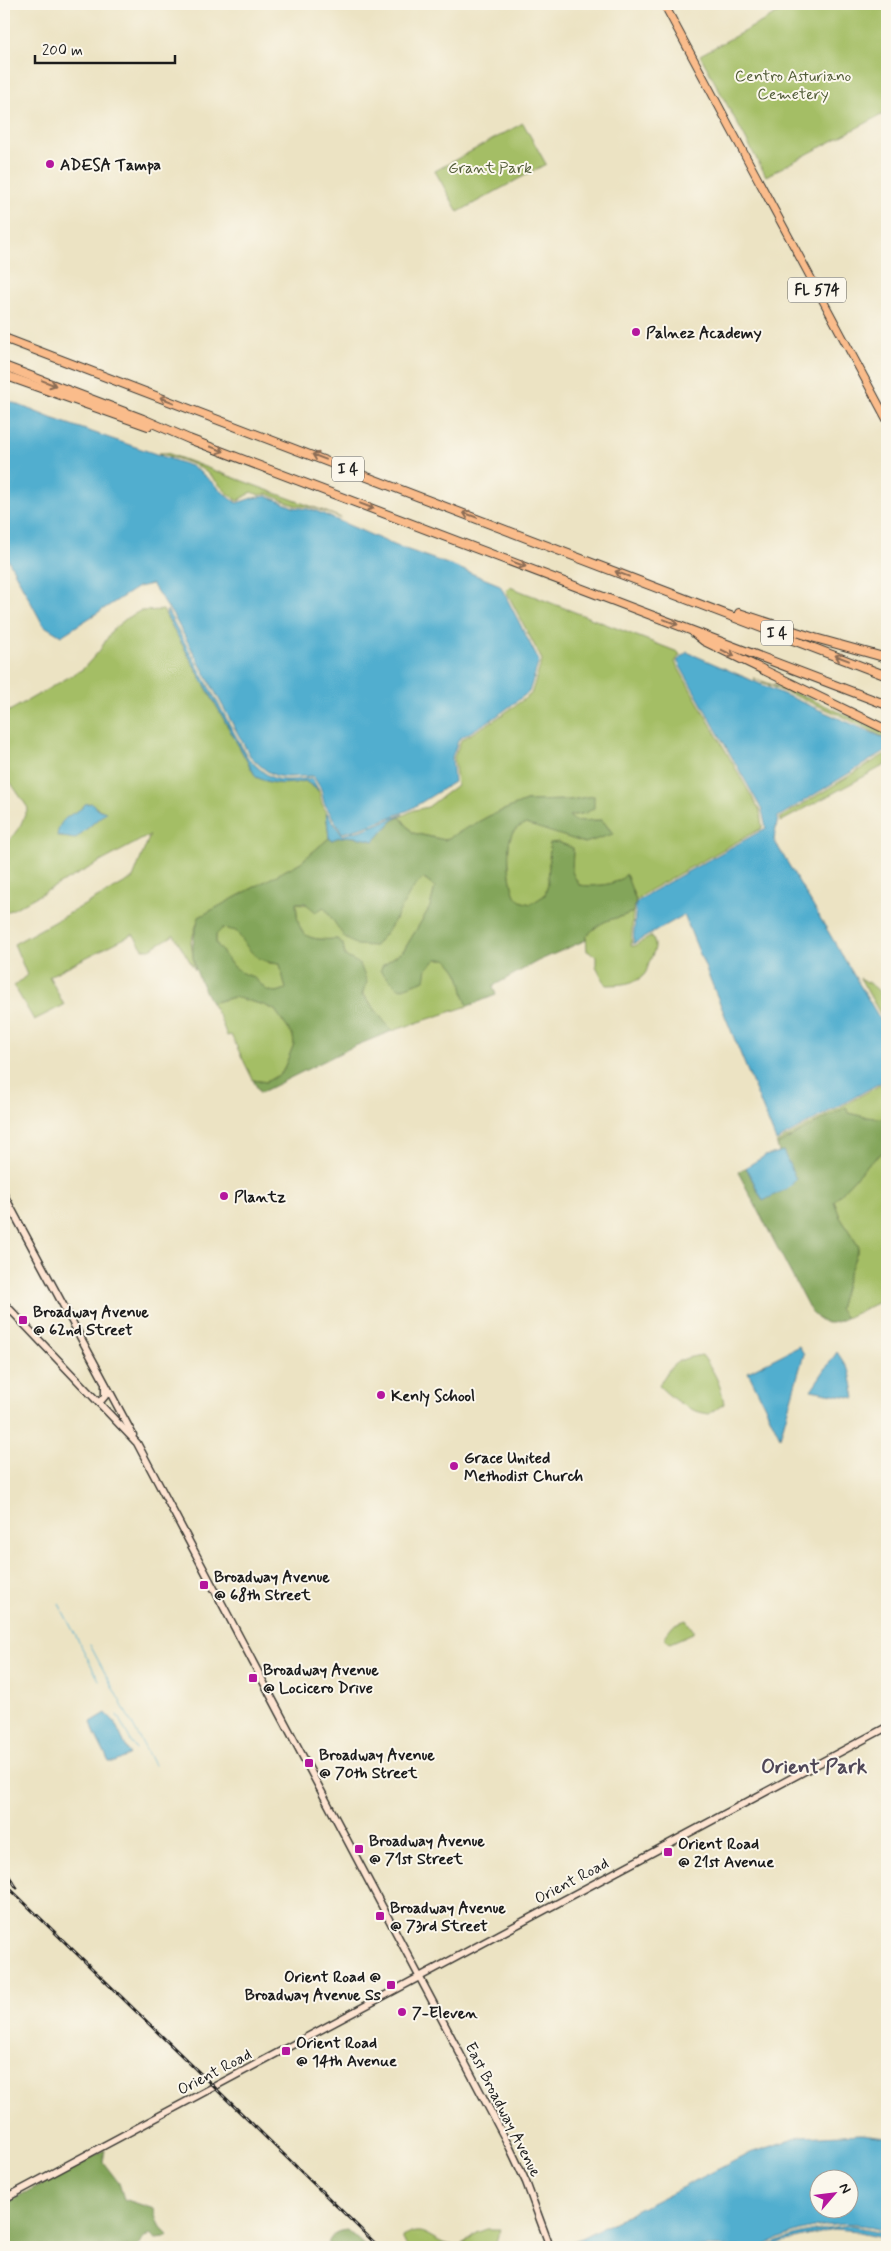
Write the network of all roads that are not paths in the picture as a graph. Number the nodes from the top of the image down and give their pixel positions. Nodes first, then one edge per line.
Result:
1 (664, 4) edge
2 (4, 337) edge
3 (4, 366) edge
4 (4, 375) edge
5 (887, 420) edge
6 (189, 439) junction
7 (668, 591) junction
8 (687, 628) junction
9 (887, 658) edge
10 (887, 676) edge
11 (887, 705) edge
12 (887, 730) edge
13 (4, 1195) edge
14 (4, 1303) edge
15 (104, 1381) junction
16 (100, 1403) junction
17 (121, 1411) junction
18 (119, 1423) junction
19 (137, 1443) junction
20 (887, 1727) edge
21 (421, 1977) junction
22 (4, 2200) edge
23 (549, 2245) edge

1 - 5 main road, FL 574
7 -> 2 highway, I 4
3 -> 6 highway, I 4
4 - 6 highway
6 -> 8 highway, I 4
7 - 9 highway
10 -> 7 highway, I 4
8 - 11 highway, I 4
8 -> 12 highway
13 - 15 main road
14 - 16 main road, East Broadway Avenue
15 - 16 main road
15 - 17 main road
16 - 18 main road, East Broadway Avenue
17 - 18 main road
17 - 19 main road
18 - 19 main road, East Broadway Avenue
19 - 21 main road, East Broadway Avenue
20 - 21 main road, Orient Road
21 - 22 main road, Orient Road
21 - 23 main road, East Broadway Avenue

